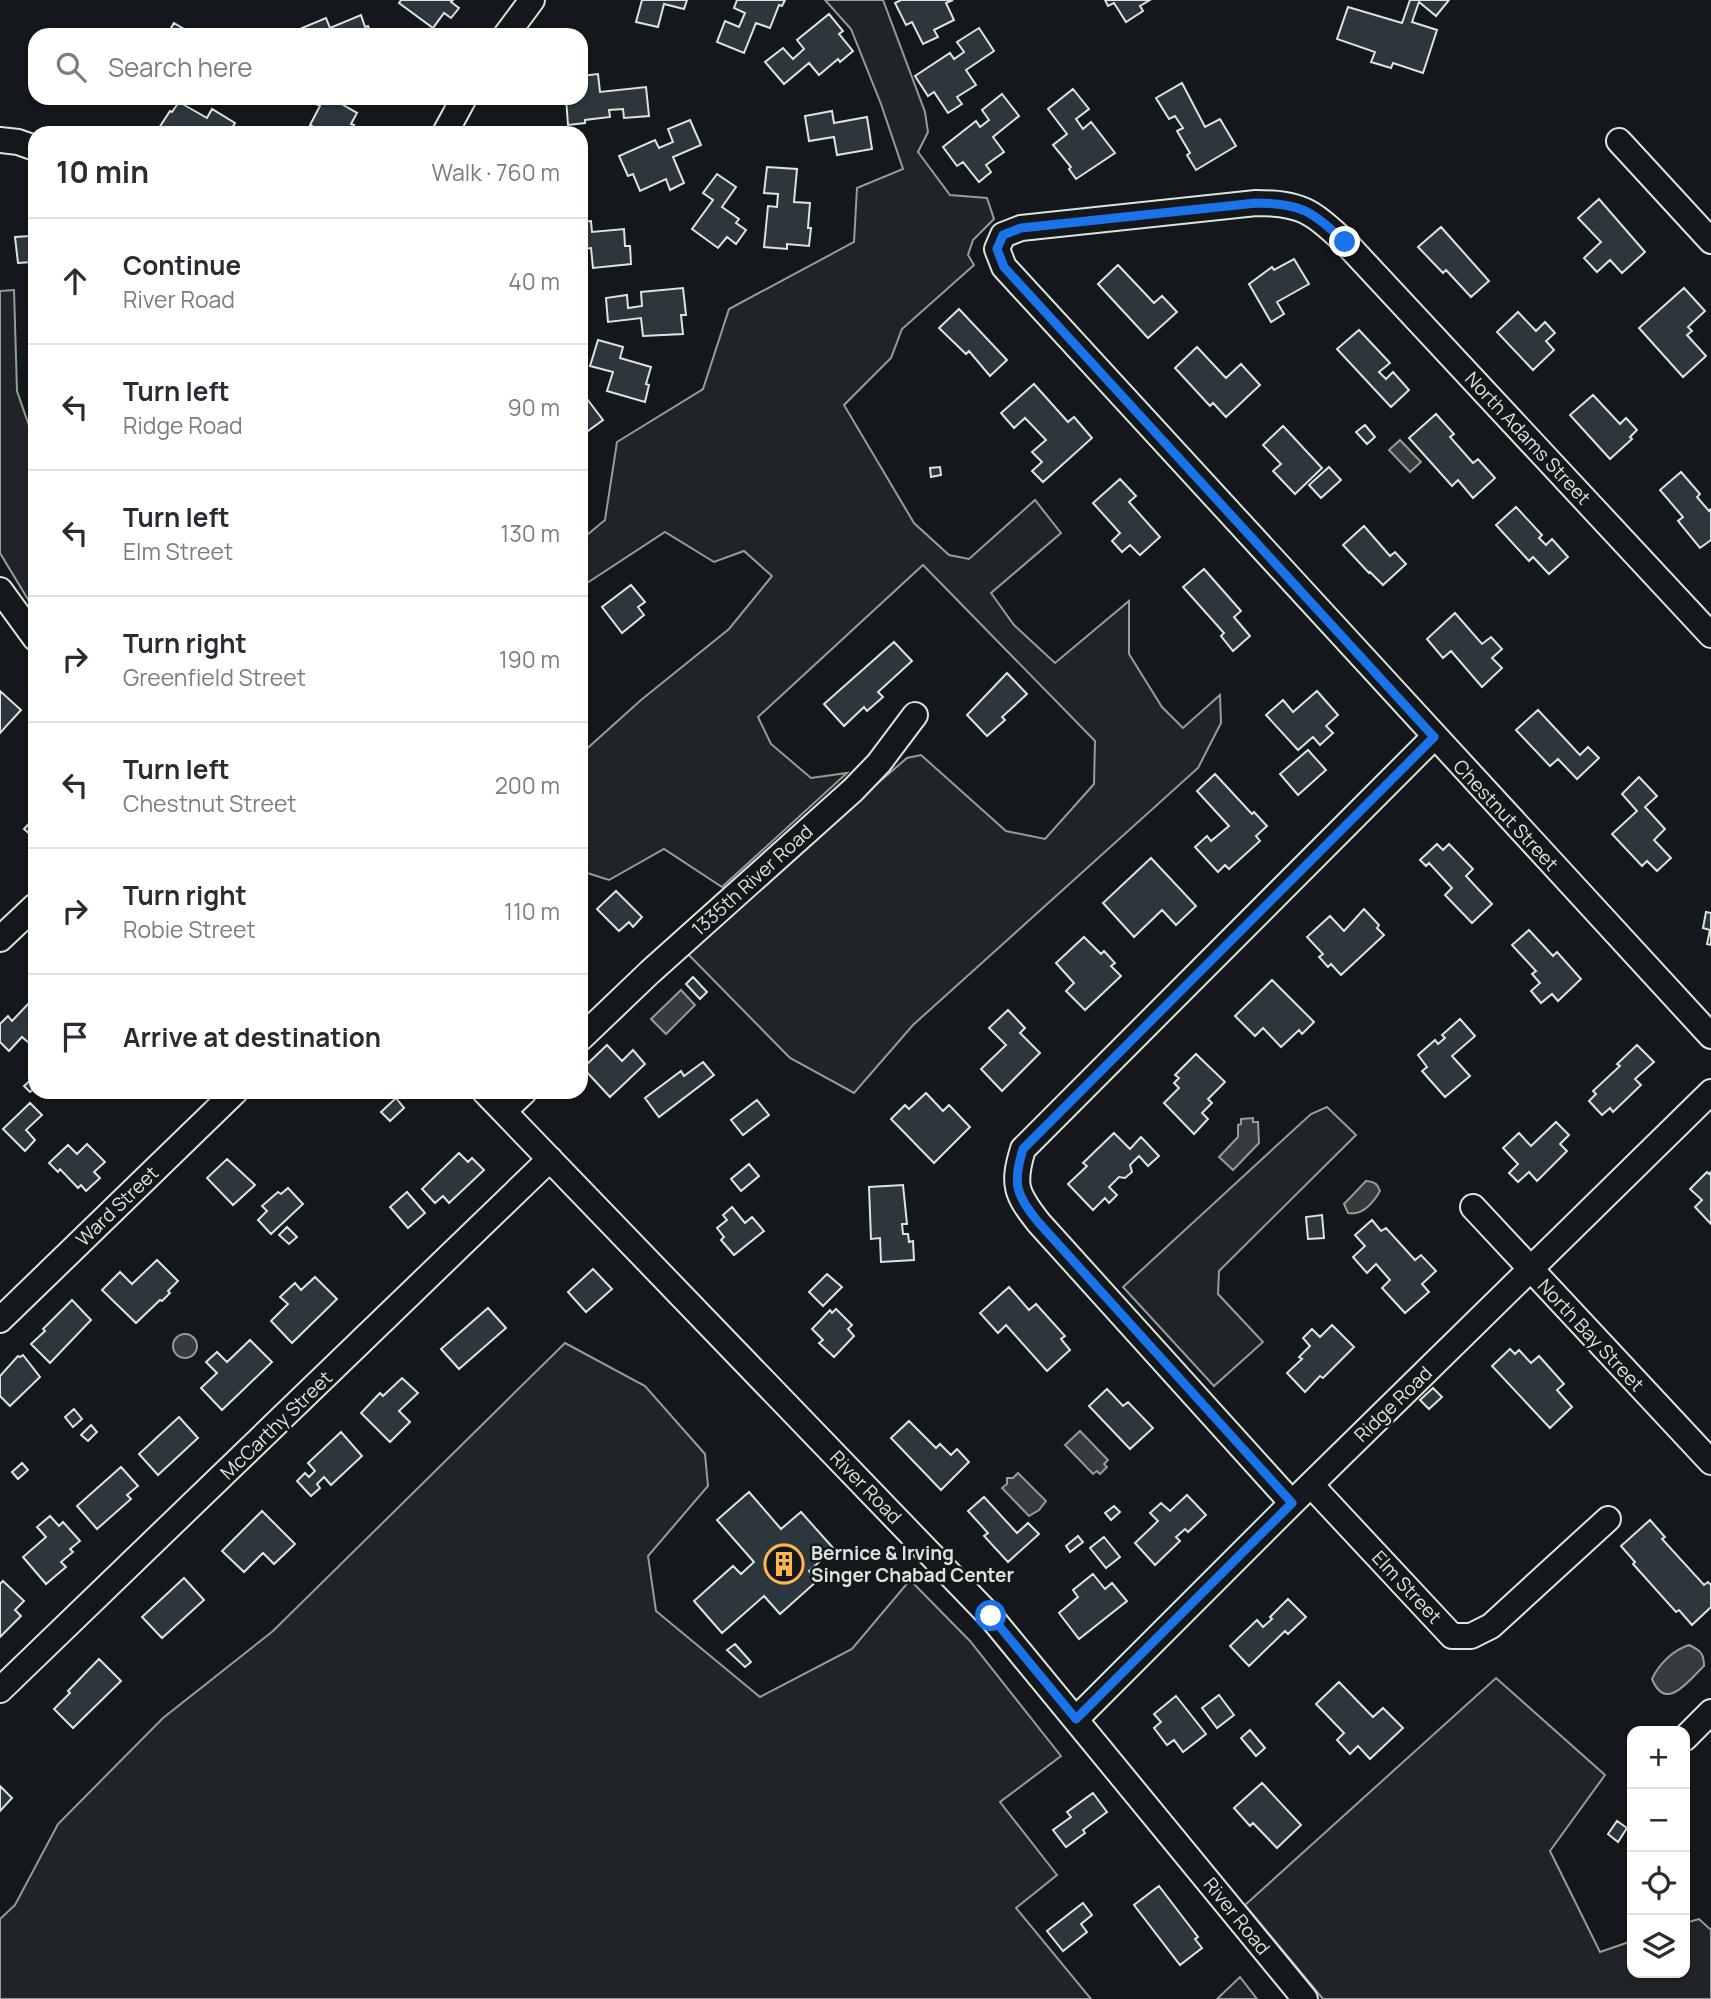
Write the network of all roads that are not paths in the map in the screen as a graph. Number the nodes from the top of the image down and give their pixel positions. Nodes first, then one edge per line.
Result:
1 (532, 0) edge
2 (511, 28) edge
3 (460, 105) edge
4 (449, 126) edge
5 (0, 140) edge
6 (1619, 141) dead end
7 (28, 146) edge
8 (1711, 241) edge
9 (997, 249) joint
10 (0, 590) edge
11 (28, 628) edge
12 (1711, 635) edge
13 (915, 715) dead end
14 (1434, 737) junction
15 (28, 913) edge
16 (0, 939) edge
17 (588, 1031) edge
18 (1711, 1036) edge
19 (1711, 1091) edge
20 (228, 1099) edge
21 (492, 1099) edge
22 (517, 1099) edge
23 (504, 1111) junction
24 (550, 1159) junction
25 (1473, 1207) dead end
26 (1530, 1270) junction
27 (0, 1320) edge
28 (1711, 1462) edge
29 (1311, 1485) junction
30 (1292, 1503) junction
31 (1608, 1519) dead end
32 (0, 1690) edge
33 (1711, 1712) edge
34 (1076, 1719) junction
35 (1690, 1733) edge
36 (1305, 1999) edge

1 - 2 street
3 - 4 street
5 - 7 street
6 - 8 street
9 - 12 street, North Adams Street
9 - 14 street, Chestnut Street
10 - 11 street
13 - 17 street, 1335th River Road
14 - 18 street, Chestnut Street
14 - 30 street
15 - 16 street
19 - 26 street, Ridge Road
20 - 27 street, Ward Street
21 - 23 street, River Road
22 - 23 street
23 - 24 street, River Road
24 - 32 street, McCarthy Street
24 - 34 street, River Road
25 - 26 street, North Bay Street
26 - 28 street, North Bay Street
26 - 29 street, Ridge Road
29 - 30 street, Ridge Road
29 - 31 street, Elm Street
30 - 34 street, Ridge Road
33 - 35 street
34 - 36 street, River Road

